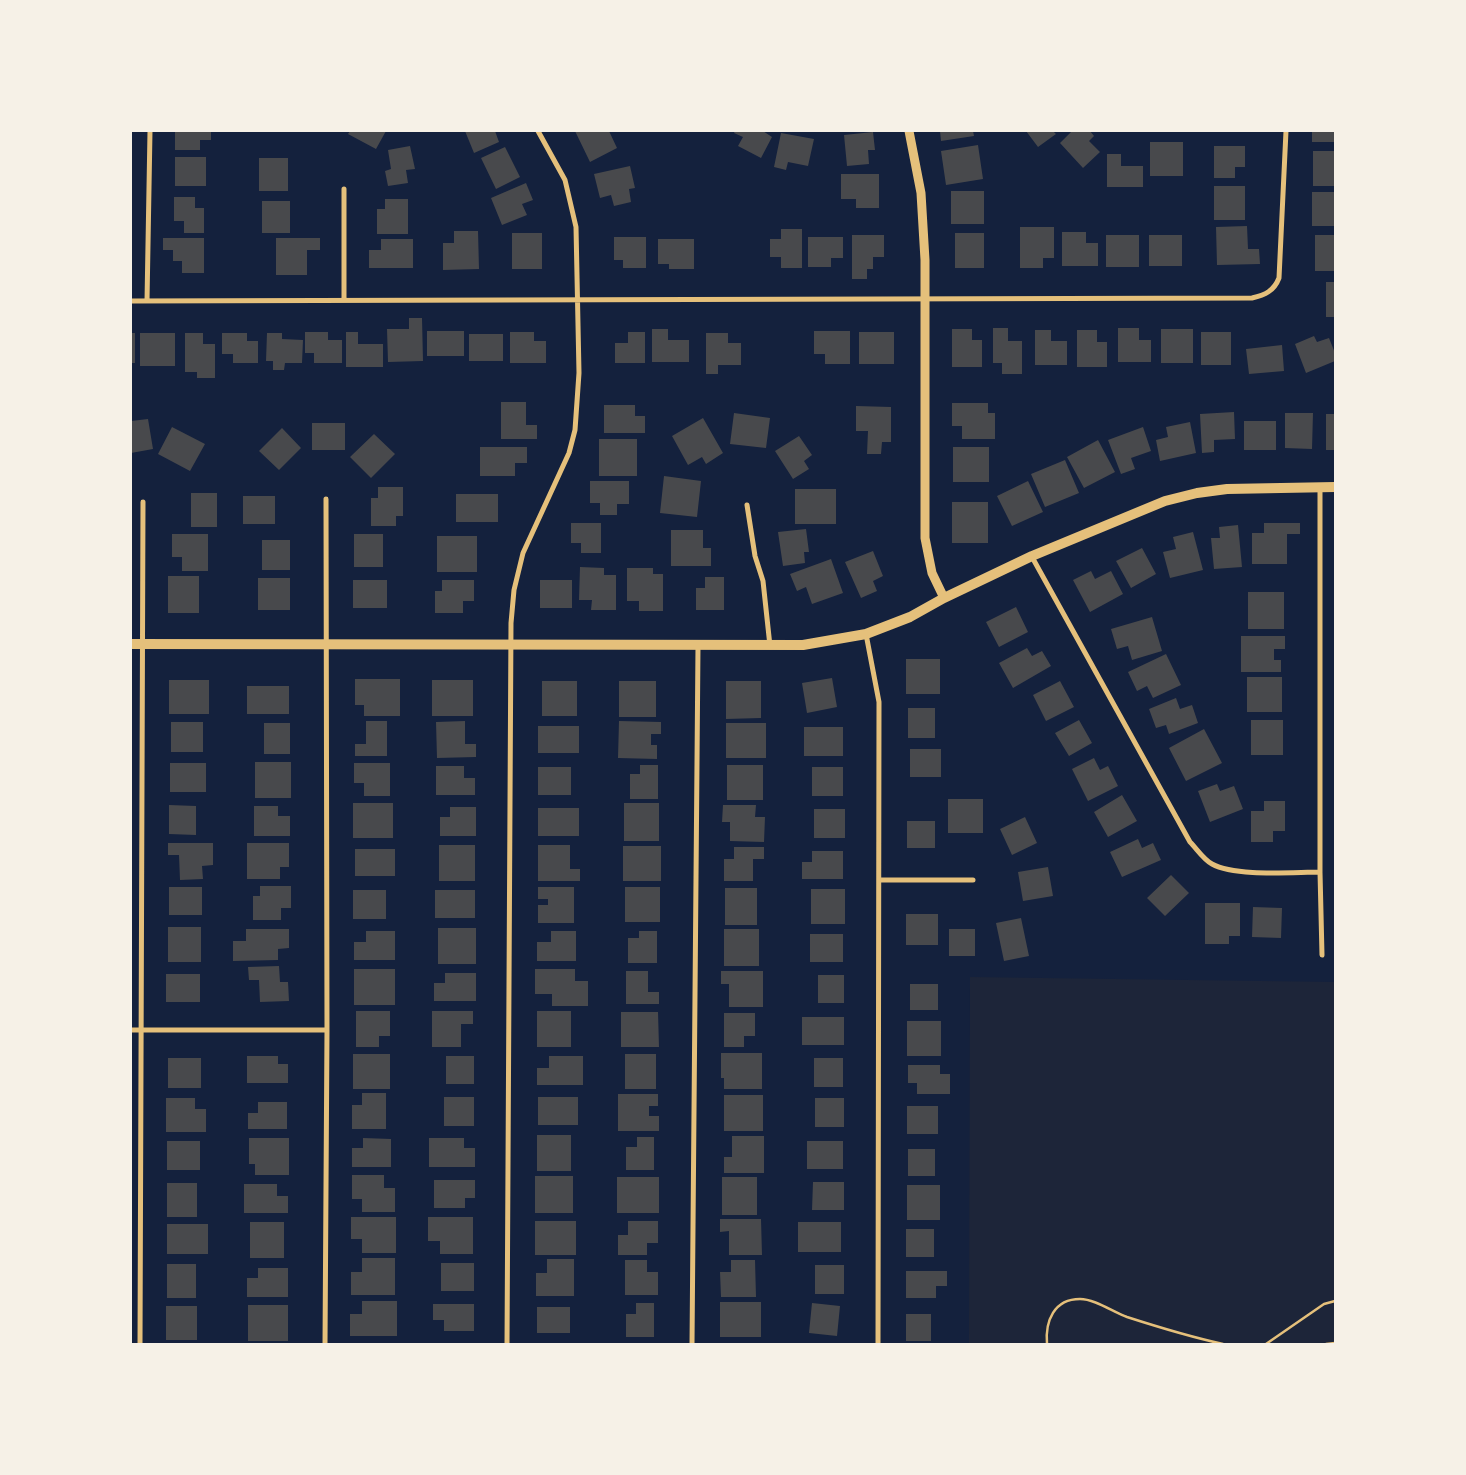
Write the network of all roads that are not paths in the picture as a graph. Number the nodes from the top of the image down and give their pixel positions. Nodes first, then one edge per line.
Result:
1 (150, 131) edge
2 (538, 131) edge
3 (910, 131) edge
4 (1286, 131) edge
5 (344, 189) dead end
6 (926, 297) junction
7 (344, 300) junction
8 (578, 300) junction
9 (131, 301) edge
10 (147, 301) junction
11 (1320, 487) junction
12 (1335, 487) edge
13 (326, 499) dead end
14 (143, 502) dead end
15 (747, 505) dead end
16 (1032, 556) junction
17 (944, 598) junction
18 (866, 634) junction
19 (131, 644) edge
20 (143, 644) junction
21 (326, 645) junction
22 (511, 646) junction
23 (698, 646) junction
24 (770, 646) junction
25 (1320, 872) junction
26 (879, 880) junction
27 (973, 880) dead end
28 (1322, 955) dead end
29 (131, 1030) edge
30 (141, 1030) junction
31 (327, 1030) junction
32 (140, 1344) edge
33 (325, 1344) edge
34 (507, 1344) edge
35 (692, 1344) edge
36 (878, 1344) edge

1 - 10 street
2 - 8 street
3 - 6 street
4 - 6 street
5 - 7 street
6 - 8 street
6 - 17 street
7 - 8 street
7 - 10 street
8 - 22 street
9 - 10 street
11 - 12 main road
11 - 16 main road
11 - 25 street
13 - 21 street
14 - 20 street
15 - 24 street
16 - 17 main road
16 - 25 street
17 - 18 main road
18 - 24 main road
18 - 26 street
19 - 20 main road
20 - 21 main road
20 - 30 street
21 - 22 main road
21 - 31 street
22 - 23 main road
22 - 34 street
23 - 24 main road
23 - 35 street
25 - 28 street
26 - 27 street
26 - 36 street
29 - 30 street
30 - 31 street
30 - 32 street
31 - 33 street

